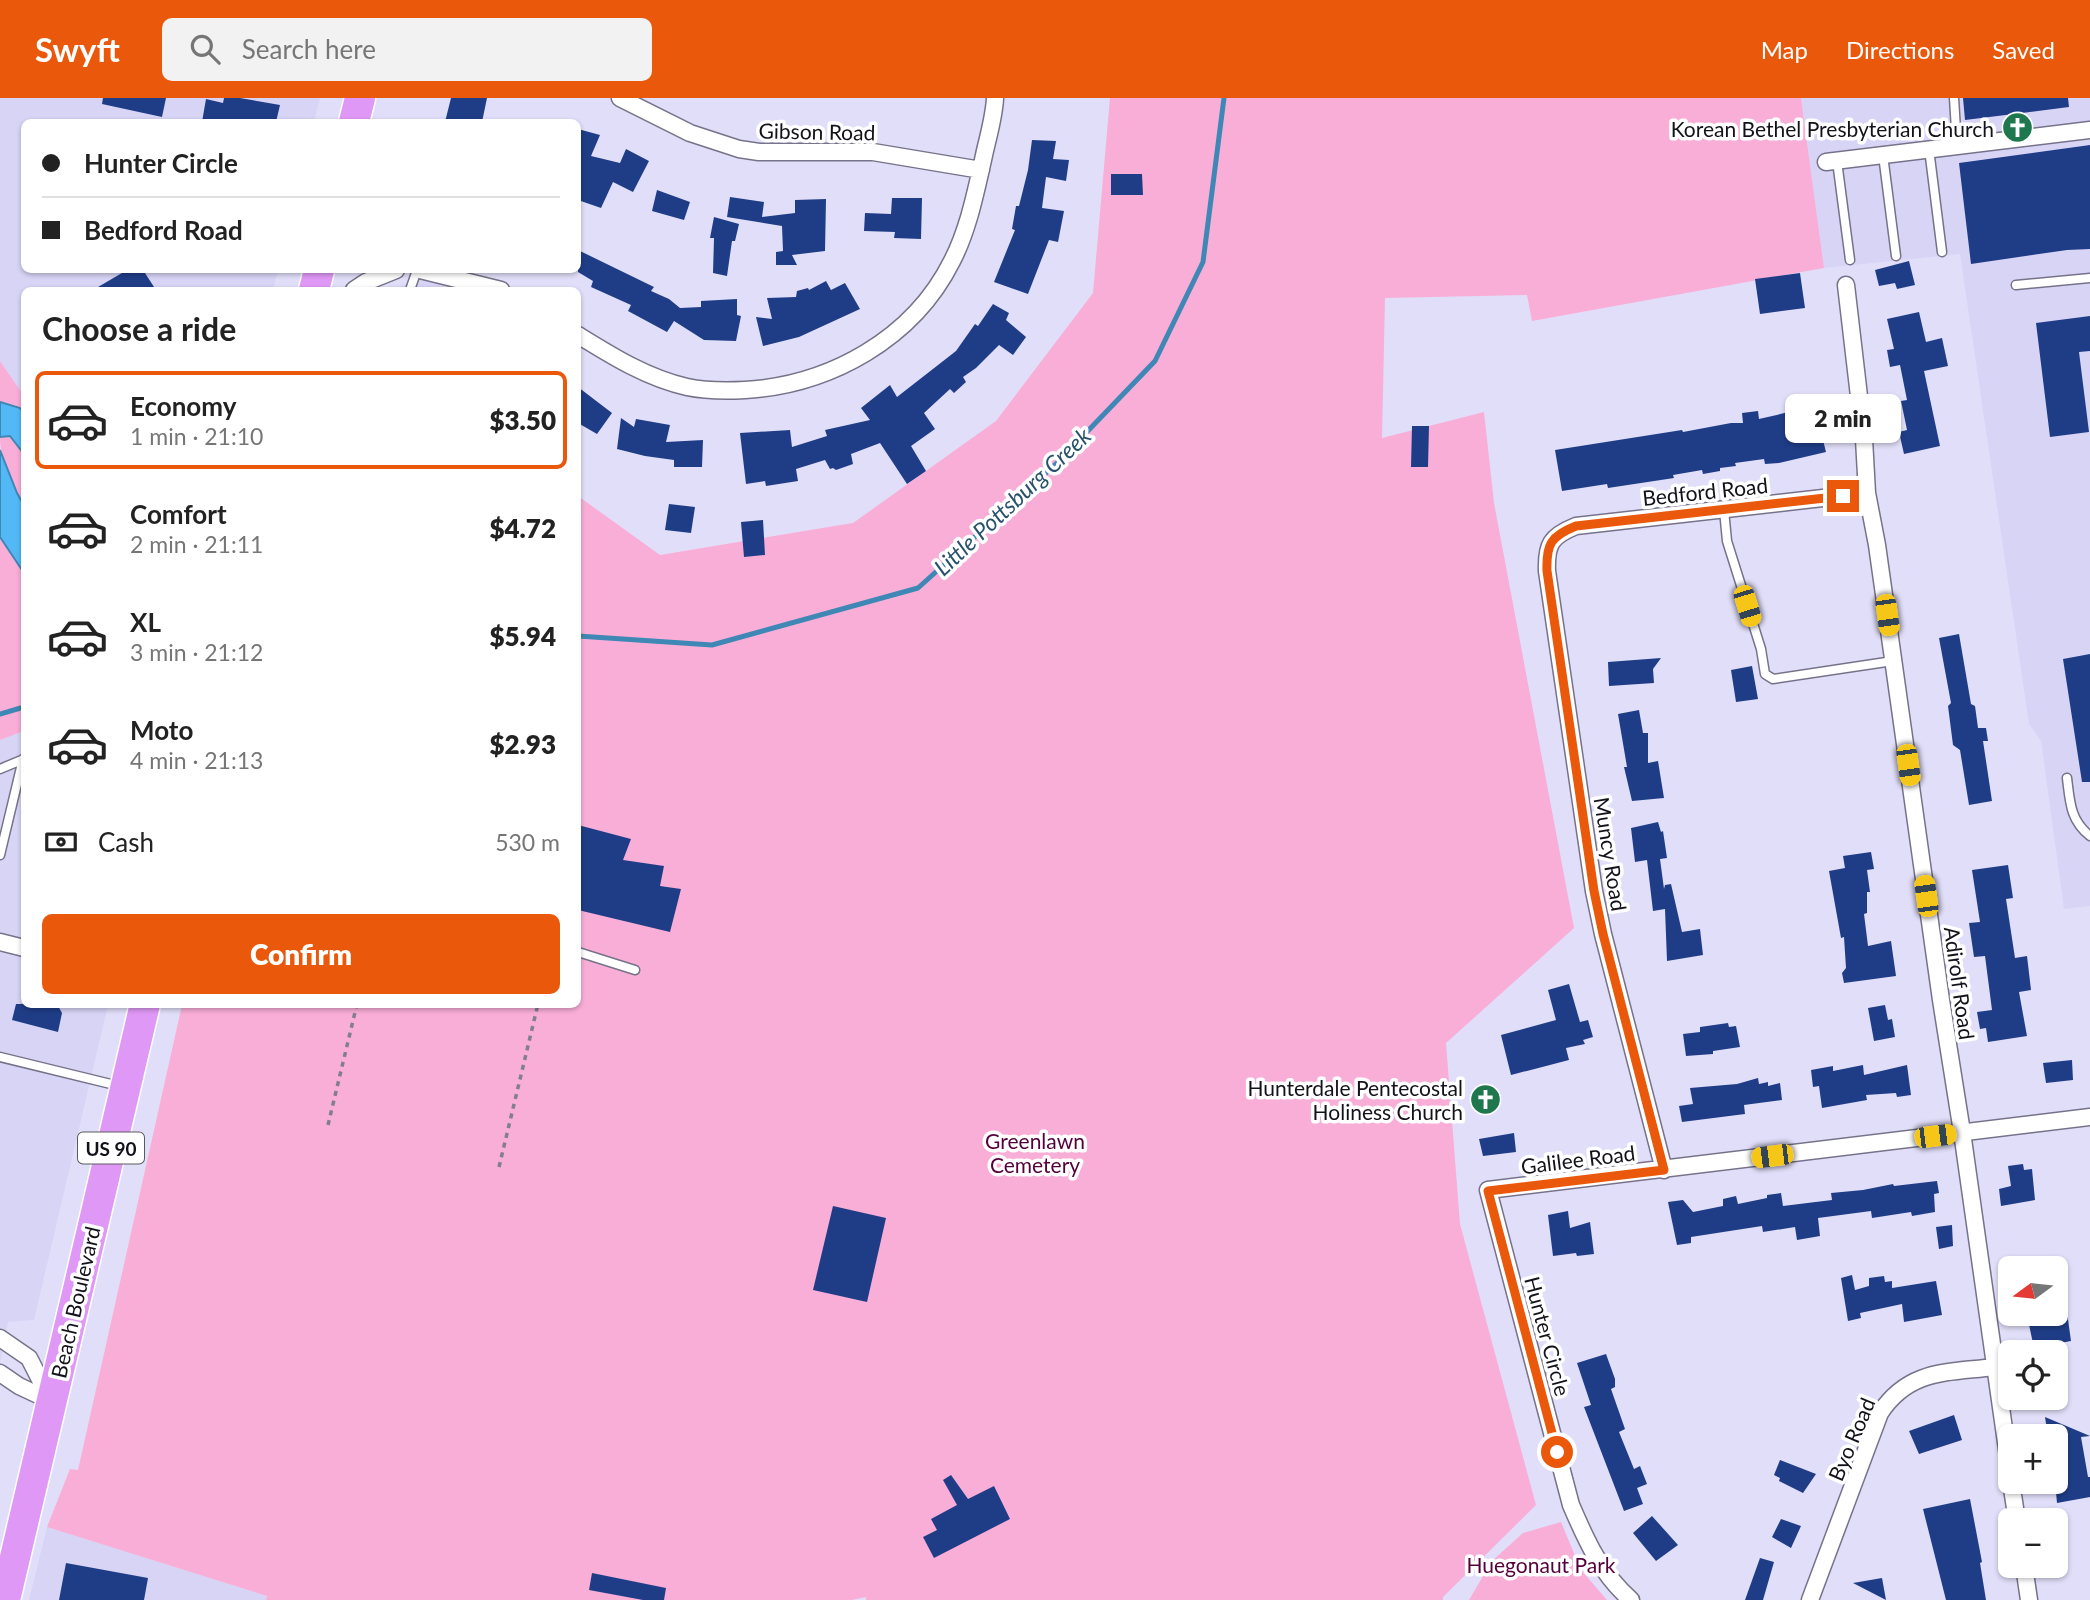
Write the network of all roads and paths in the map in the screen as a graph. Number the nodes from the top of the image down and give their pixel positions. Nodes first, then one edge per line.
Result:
1 (360, 98) edge
2 (620, 98) edge
3 (995, 98) edge
4 (1954, 98) edge
5 (355, 119) edge
6 (2090, 130) edge
7 (1957, 146) junction
8 (1929, 149) junction
9 (1883, 155) junction
10 (1831, 162) joint
11 (981, 170) junction
12 (1942, 252) dead end
13 (1896, 256) dead end
14 (1850, 260) dead end
15 (388, 273) edge
16 (431, 273) edge
17 (2090, 278) edge
18 (1846, 285) dead end
19 (2016, 285) dead end
20 (358, 287) edge
21 (489, 287) edge
22 (581, 337) edge
23 (1867, 493) junction
24 (1724, 510) junction
25 (1551, 540) joint
26 (1894, 661) junction
27 (21, 760) edge
28 (0, 769) edge
29 (21, 771) edge
30 (2067, 778) dead end
31 (2090, 836) edge
32 (0, 855) edge
33 (1, 947) edge
34 (21, 948) edge
35 (581, 953) edge
36 (635, 970) dead end
37 (144, 1008) edge
38 (356, 1008) edge
39 (537, 1008) edge
40 (0, 1057) edge
41 (125, 1087) junction
42 (2090, 1117) edge
43 (328, 1125) dead end
44 (1962, 1132) junction
45 (499, 1167) dead end
46 (1664, 1170) junction
47 (1488, 1191) joint
48 (0, 1338) edge
49 (1994, 1367) junction
50 (0, 1373) edge
51 (51, 1401) junction
52 (2003, 1424) edge
53 (2026, 1578) edge
54 (5, 1600) edge
55 (1631, 1600) edge
56 (1810, 1600) edge
57 (2029, 1600) edge

1 - 5 highway
2 - 11 street, Gibson Road
3 - 11 street
4 - 7 lane
6 - 7 street
7 - 8 street
8 - 9 street
8 - 12 lane
9 - 10 street
9 - 13 lane
10 - 14 lane
11 - 22 street
15 - 20 street
16 - 21 street
17 - 19 lane
18 - 23 street, Adirolf Road
23 - 24 street, Bedford Road
23 - 26 street, Adirolf Road
24 - 25 street, Bedford Road
24 - 26 lane
25 - 46 street, Muncy Road
26 - 44 street, Adirolf Road
27 - 28 lane
29 - 32 lane
30 - 31 lane
33 - 34 street
35 - 36 lane
37 - 41 highway, Beach Boulevard / US 90
38 - 43 path
39 - 45 path
40 - 41 lane
41 - 51 highway, Beach Boulevard / US 90
42 - 44 street, Galilee Road
44 - 46 street, Galilee Road
44 - 49 street, Adirolf Road
46 - 47 street, Galilee Road
47 - 55 street, Hunter Circle
48 - 51 street
49 - 52 street, Adirolf Road
49 - 56 street, Byo Road
50 - 51 street
51 - 54 highway, Beach Boulevard / US 90
53 - 57 street

